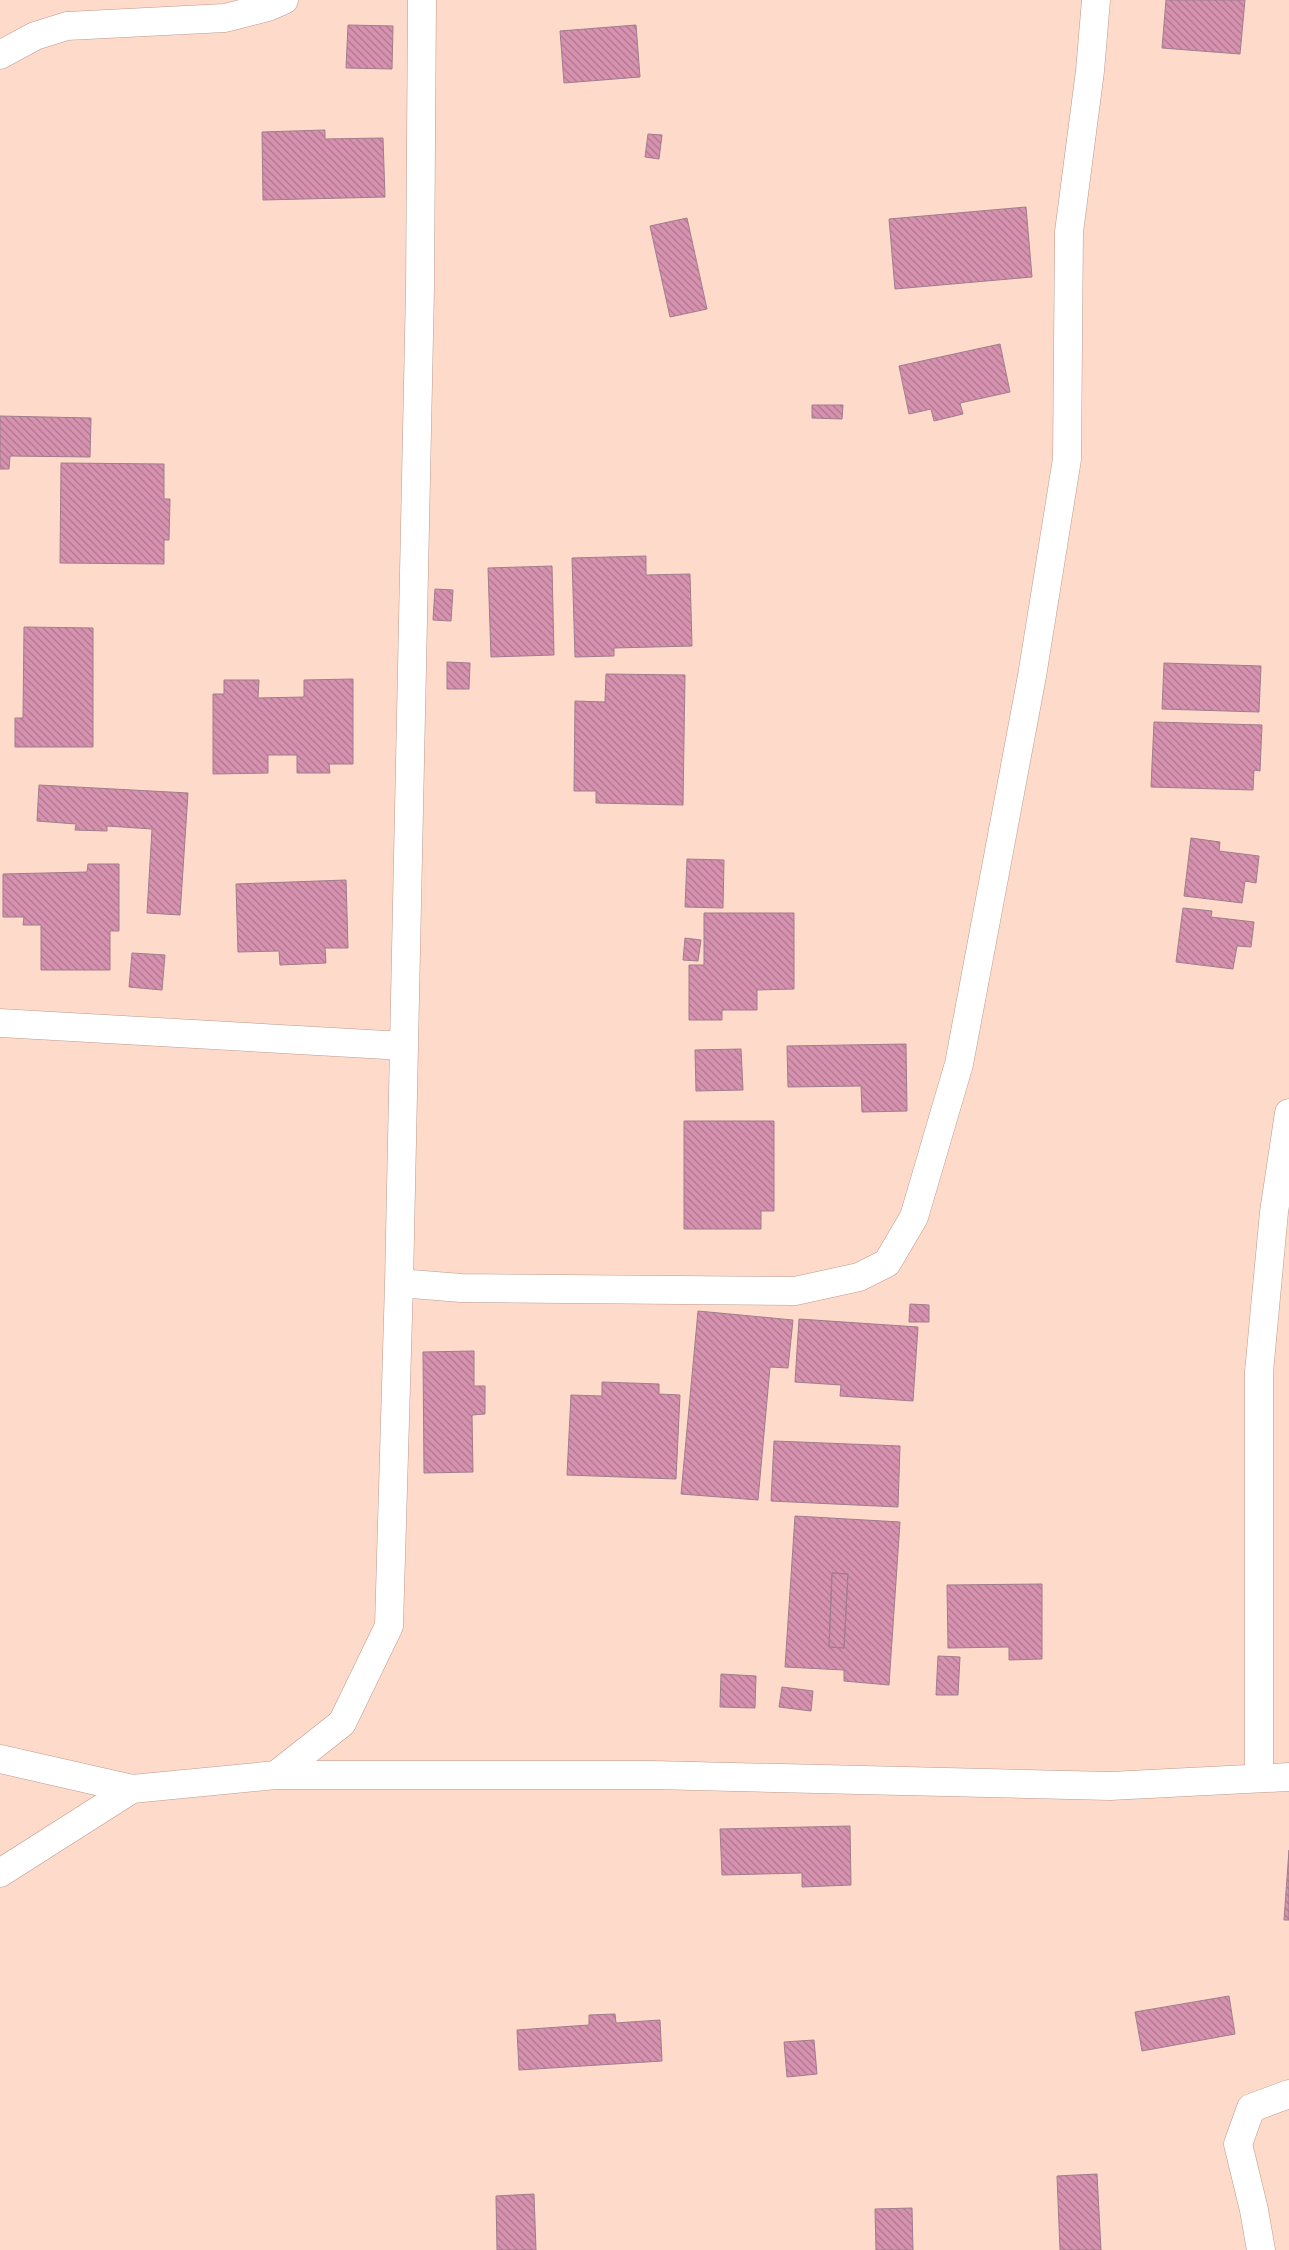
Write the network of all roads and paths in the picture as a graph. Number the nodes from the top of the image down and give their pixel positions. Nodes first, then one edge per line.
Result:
1 (284, 0) edge
2 (422, 0) edge
3 (1096, 0) edge
4 (0, 55) edge
5 (0, 1023) edge
6 (404, 1046) junction
7 (1289, 1113) edge
8 (1282, 1211) edge
9 (399, 1283) junction
10 (0, 1759) edge
11 (276, 1775) junction
12 (1289, 1777) edge
13 (1259, 1778) junction
14 (132, 1789) junction
15 (0, 1873) edge
16 (1289, 2094) edge
17 (1261, 2250) edge

1 - 4 street
2 - 6 street
3 - 9 street
5 - 6 street
6 - 9 street
7 - 8 street
8 - 13 street
9 - 11 street
10 - 14 street
11 - 13 street
11 - 14 street
12 - 13 street
14 - 15 street
16 - 17 street

